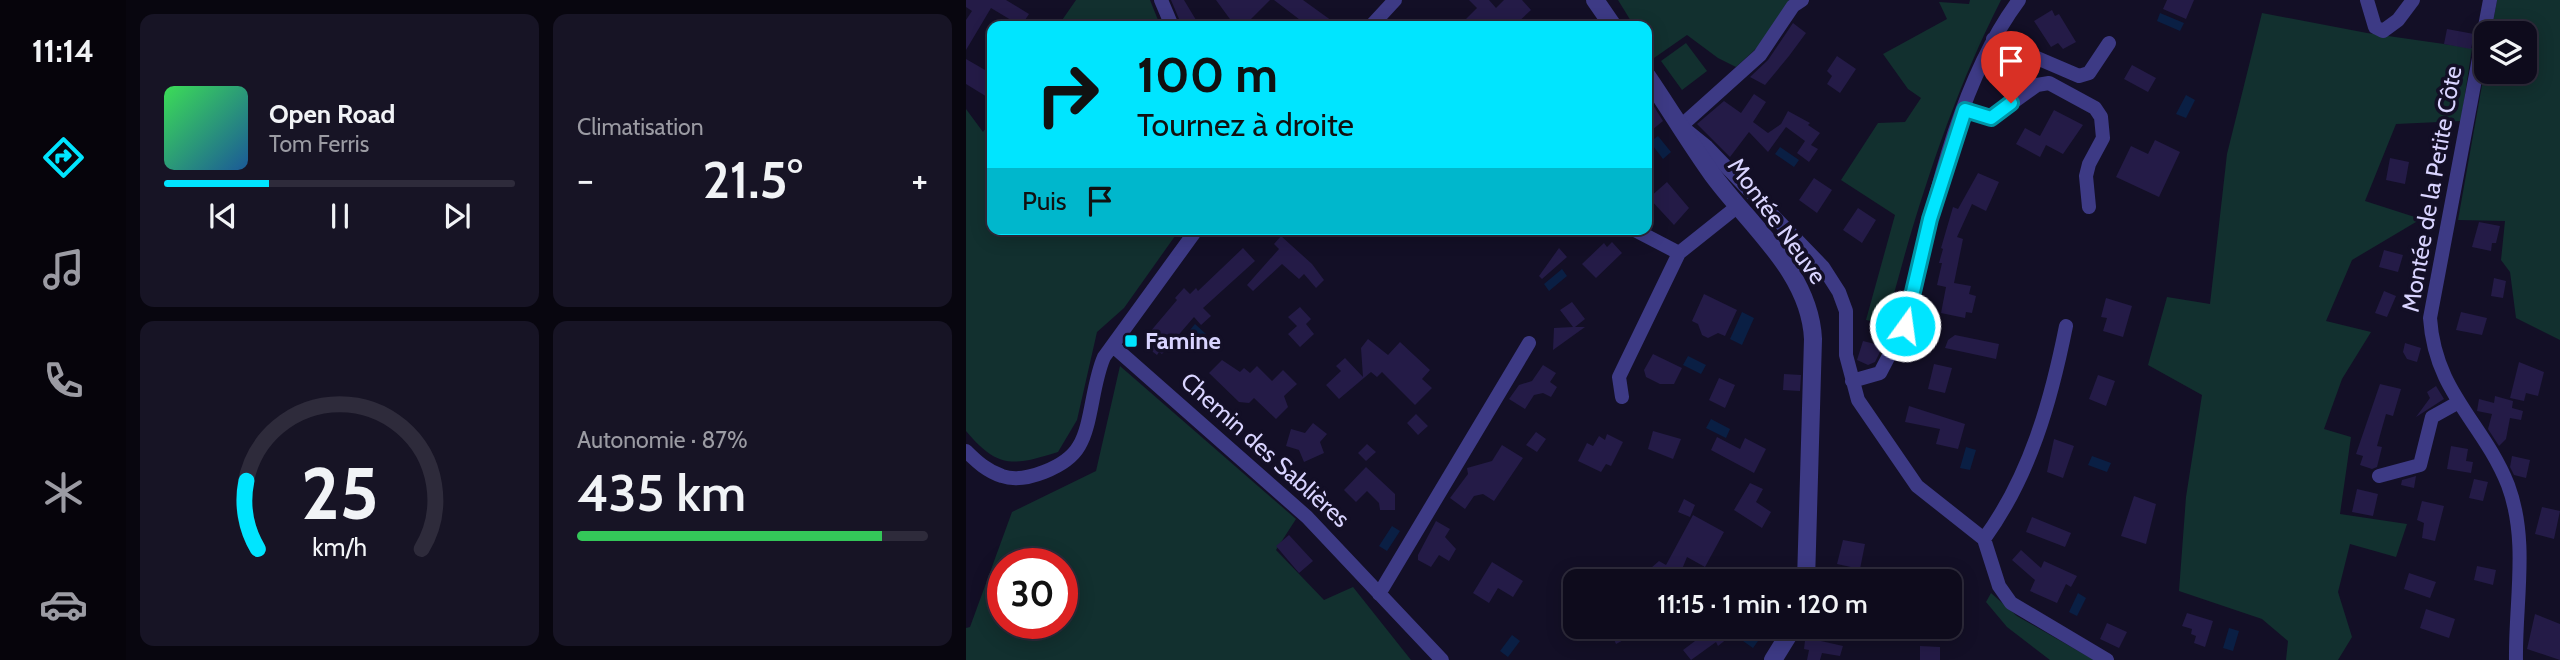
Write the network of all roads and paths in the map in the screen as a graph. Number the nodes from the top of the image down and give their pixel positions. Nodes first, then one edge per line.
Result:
1 (1161, 0) edge
2 (1395, 0) edge
3 (1595, 0) edge
4 (1802, 0) edge
5 (2019, 0) edge
6 (2367, 0) edge
7 (2413, 0) edge
8 (2490, 0) edge
9 (1170, 21) edge
10 (1376, 21) edge
11 (1610, 21) edge
12 (1993, 39) junction
13 (2109, 43) dead end
14 (1652, 83) edge
15 (1965, 110) junction
16 (1681, 126) junction
17 (1738, 206) junction
18 (2089, 207) dead end
19 (1193, 235) edge
20 (1644, 235) edge
21 (1679, 253) junction
22 (2066, 326) dead end
23 (1528, 342) dead end
24 (1114, 346) junction
25 (1853, 385) junction
26 (1622, 397) dead end
27 (2459, 402) junction
28 (966, 452) edge
29 (2379, 476) dead end
30 (1984, 539) junction
31 (1806, 569) edge
32 (1379, 594) junction
33 (1786, 639) edge
34 (1442, 660) edge
35 (1773, 660) edge
36 (2107, 660) edge
37 (2516, 660) edge

1 - 9 street
2 - 10 street
3 - 11 street
4 - 16 street
5 - 12 street
6 - 7 street
8 - 27 street, Montée de la Petite Côte
12 - 13 street
12 - 15 street
14 - 16 street, Montée Neuve
15 - 18 street
15 - 25 street
16 - 17 street, Montée Neuve
16 - 25 street
17 - 21 street
17 - 31 street, Montée Neuve
19 - 24 street
20 - 21 street
21 - 26 street
22 - 30 street
23 - 32 street
24 - 28 street
24 - 32 street, Chemin des Sablières
25 - 30 street
27 - 29 street
27 - 37 street, Montée de la Petite Côte
30 - 36 street
32 - 34 street, Chemin des Sablières
33 - 35 street

